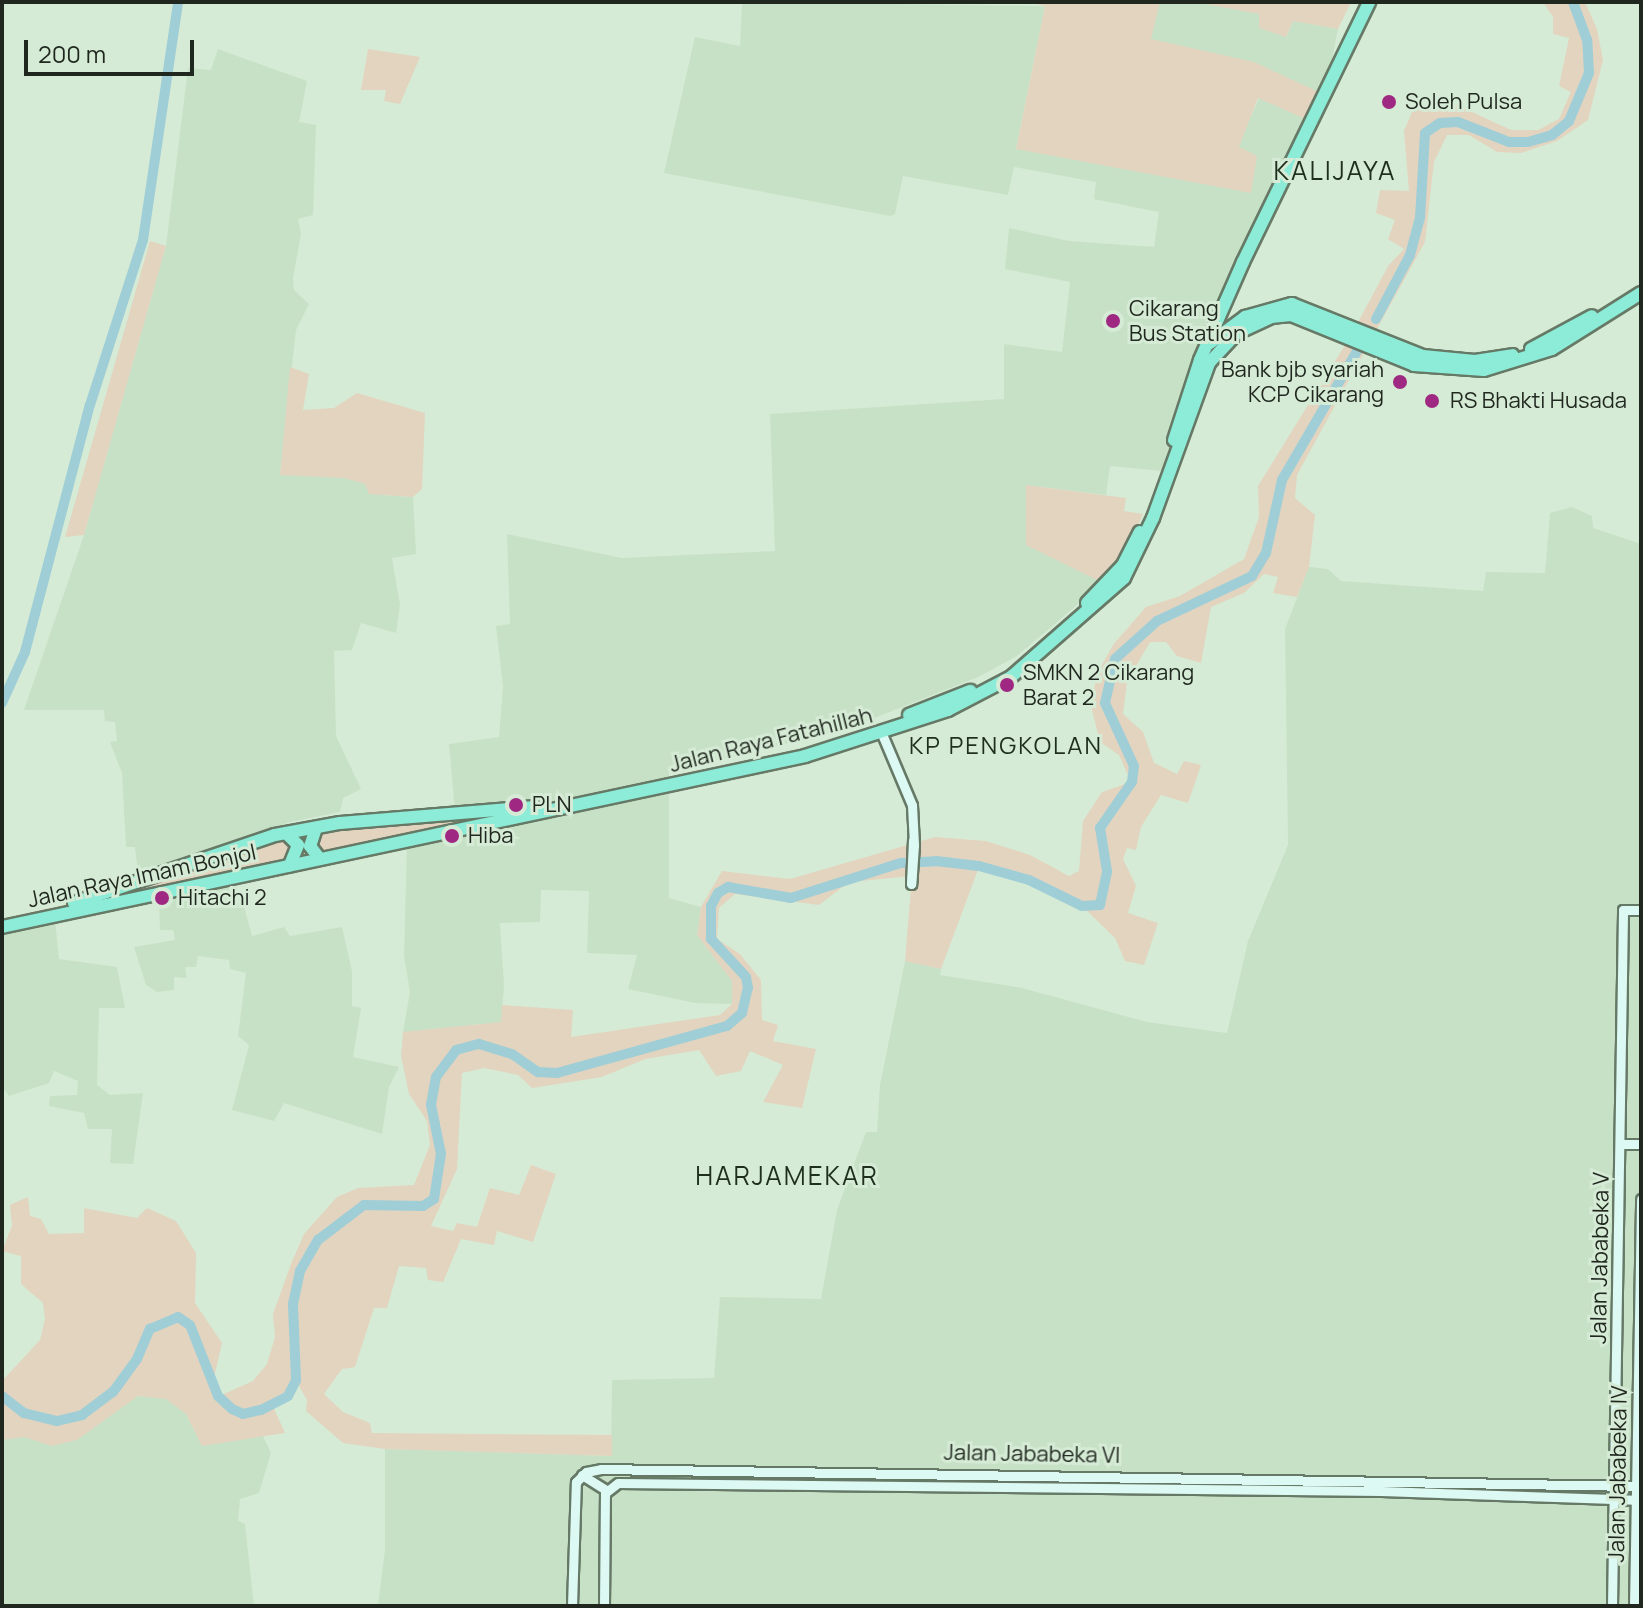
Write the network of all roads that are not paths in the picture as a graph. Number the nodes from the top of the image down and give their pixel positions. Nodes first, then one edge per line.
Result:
1 (1369, 2) edge
2 (1641, 283) edge
3 (1641, 293) edge
4 (1227, 303) junction
5 (1245, 317) junction
6 (1324, 319) junction
7 (1377, 345) junction
8 (1211, 350) junction
9 (882, 734) junction
10 (655, 785) junction
11 (316, 828) junction
12 (286, 833) junction
13 (319, 858) junction
14 (290, 865) junction
15 (911, 882) dead end
16 (1641, 910) edge
17 (2, 919) edge
18 (2, 927) edge
19 (1620, 1144) junction
20 (1641, 1144) edge
21 (1641, 1199) edge
22 (582, 1475) junction
23 (1615, 1485) junction
24 (1639, 1486) edge
25 (606, 1490) junction
26 (1615, 1498) junction
27 (1638, 1500) edge
28 (572, 1606) edge
29 (604, 1606) edge
30 (1612, 1606) edge
31 (1634, 1606) edge

1 - 4 highway
2 - 7 highway
3 - 7 highway
4 - 5 highway
4 - 8 highway
5 - 6 highway
5 - 8 highway
6 - 7 highway
6 - 8 highway
8 - 9 highway, Jalan Raya Fatahillah
8 - 10 highway, Jalan Raya Fatahillah
9 - 10 highway, Jalan Raya Fatahillah
9 - 15 street
10 - 11 highway, Jalan Raya Fatahillah
10 - 13 highway, Jalan Raya Fatahillah
11 - 12 highway, Jalan Raya Fatahillah
11 - 13 highway
12 - 14 highway
12 - 17 highway, Jalan Raya Imam Bonjol
13 - 14 highway, Jalan Raya Fatahillah
14 - 18 highway, Jalan Raya Imam Bonjol
16 - 19 street, Jalan Jababeka V
19 - 20 street
19 - 23 street, Jalan Jababeka V
21 - 24 street, Jalan Jababeka IV
22 - 23 street, Jalan Jababeka VI
22 - 25 street
22 - 28 street
23 - 24 street, Jalan Jababeka VI
23 - 26 street, Jalan Jababeka V
24 - 27 street, Jalan Jababeka IV
25 - 26 street, Jalan Jababeka VI
25 - 29 street
26 - 27 street, Jalan Jababeka VI
26 - 30 street, Jalan Jababeka V
27 - 31 street, Jalan Jababeka IV

